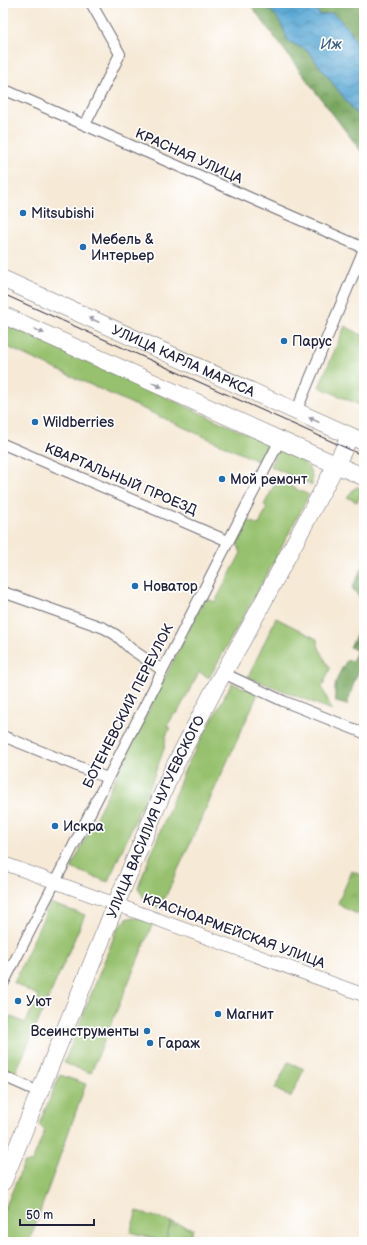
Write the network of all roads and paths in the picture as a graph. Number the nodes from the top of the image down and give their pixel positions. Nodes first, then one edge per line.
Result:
1 (91, 3) edge
2 (3, 89) edge
3 (85, 125) junction
4 (364, 248) edge
5 (3, 279) edge
6 (3, 315) edge
7 (296, 412) junction
8 (357, 439) edge
9 (280, 440) junction
10 (3, 444) edge
11 (336, 465) junction
12 (364, 477) edge
13 (228, 541) junction
14 (3, 592) edge
15 (162, 670) junction
16 (223, 673) junction
17 (364, 733) edge
18 (3, 736) edge
19 (107, 778) junction
20 (3, 863) edge
21 (54, 882) junction
22 (116, 904) junction
23 (3, 984) edge
24 (364, 995) edge
25 (3, 1076) edge
26 (39, 1092) junction
27 (3, 1182) edge

1 - 3 street
2 - 3 street, КРАСНАЯ УЛИЦА
3 - 4 street, КРАСНАЯ УЛИЦА
4 - 7 street
7 -> 5 main road, УЛИЦА КАРЛА МАРКСА
6 -> 9 main road
8 -> 7 main road, УЛИЦА КАРЛА МАРКСА
8 - 11 main road, УЛИЦА ВАСИЛИЯ ЧУГУЕВСКОГО
9 - 11 main road
9 - 13 street, БОТЕНЕВСКИЙ ПЕРЕУЛОК
10 - 13 street, КВАРТАЛЬНЫЙ ПРОЕЗД
11 - 12 main road
11 - 16 main road, УЛИЦА ВАСИЛИЯ ЧУГУЕВСКОГО
13 - 15 street, БОТЕНЕВСКИЙ ПЕРЕУЛОК
14 - 15 street
15 - 19 street, БОТЕНЕВСКИЙ ПЕРЕУЛОК
16 - 17 street
16 - 22 main road, УЛИЦА ВАСИЛИЯ ЧУГУЕВСКОГО
18 - 19 street
19 - 21 street, БОТЕНЕВСКИЙ ПЕРЕУЛОК
20 - 21 street, КРАСНОАРМЕЙСКАЯ УЛИЦА
21 - 22 street, КРАСНОАРМЕЙСКАЯ УЛИЦА
21 - 23 street, БОТЕНЕВСКИЙ ПЕРЕУЛОК
22 - 24 street, КРАСНОАРМЕЙСКАЯ УЛИЦА
22 - 26 main road, УЛИЦА ВАСИЛИЯ ЧУГУЕВСКОГО
25 - 26 street
26 - 27 main road, УЛИЦА ВАСИЛИЯ ЧУГУЕВСКОГО

